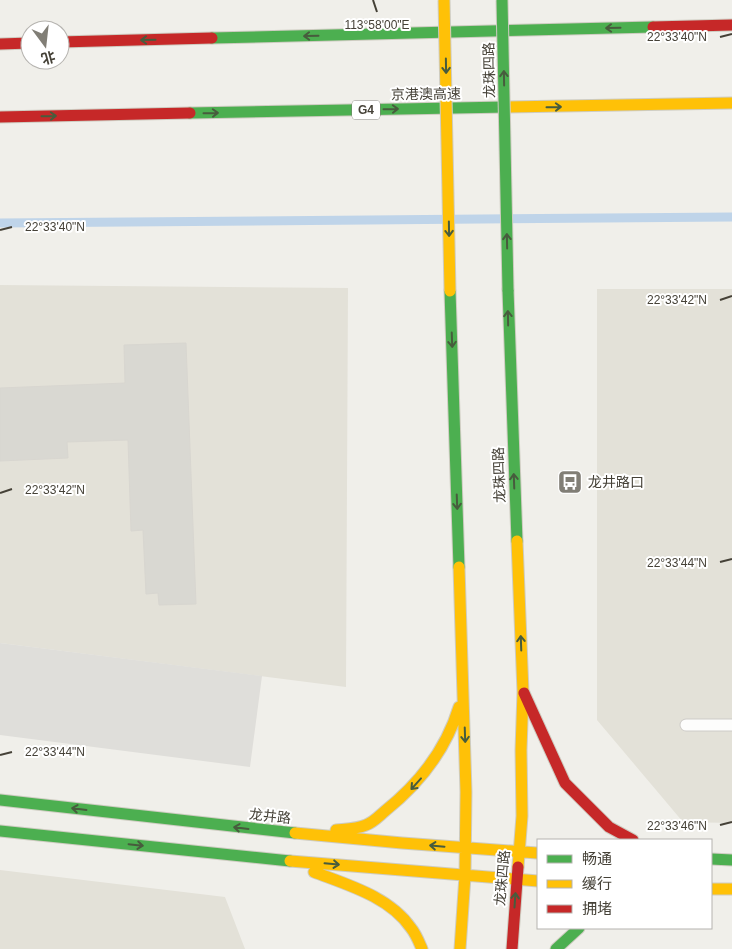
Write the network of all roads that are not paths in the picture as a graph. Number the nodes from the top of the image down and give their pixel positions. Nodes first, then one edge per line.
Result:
1 (444, 0) edge
2 (502, 0) edge
3 (732, 25) edge
4 (70, 42) edge
5 (20, 43) edge
6 (0, 44) edge
7 (732, 103) edge
8 (0, 117) edge
9 (463, 678) junction
10 (523, 692) junction
11 (686, 725) dead end
12 (732, 725) edge
13 (0, 800) edge
14 (0, 830) edge
15 (274, 832) junction
16 (631, 839) edge
17 (466, 848) junction
18 (519, 852) junction
19 (537, 853) edge
20 (712, 859) edge
21 (282, 860) junction
22 (732, 860) edge
23 (465, 876) junction
24 (517, 880) junction
25 (537, 881) edge
26 (712, 889) edge
27 (732, 889) edge
28 (578, 929) edge
29 (422, 949) edge
30 (460, 949) edge
31 (512, 949) edge
32 (556, 949) edge

1 -> 9 main road, bridge
10 -> 2 main road, 龙珠四路, bridge
3 -> 4 main road
5 - 6 main road
8 -> 7 main road, 京港澳高速 / G4
9 -> 15 main road
9 -> 17 main road
10 - 16 main road
10 - 18 main road, 龙珠四路
11 - 12 lane
15 -> 13 main road, 龙井路
14 -> 21 main road
17 -> 15 main road, 龙井路
17 - 18 main road, 龙井路
17 - 23 main road
18 - 19 main road, 龙井路
18 - 24 main road, 龙珠四路
20 - 22 main road
21 -> 23 main road
21 - 29 main road
23 - 24 main road
23 - 30 main road
24 - 25 main road
31 -> 24 main road, 龙珠四路
26 - 27 main road
28 - 32 main road

